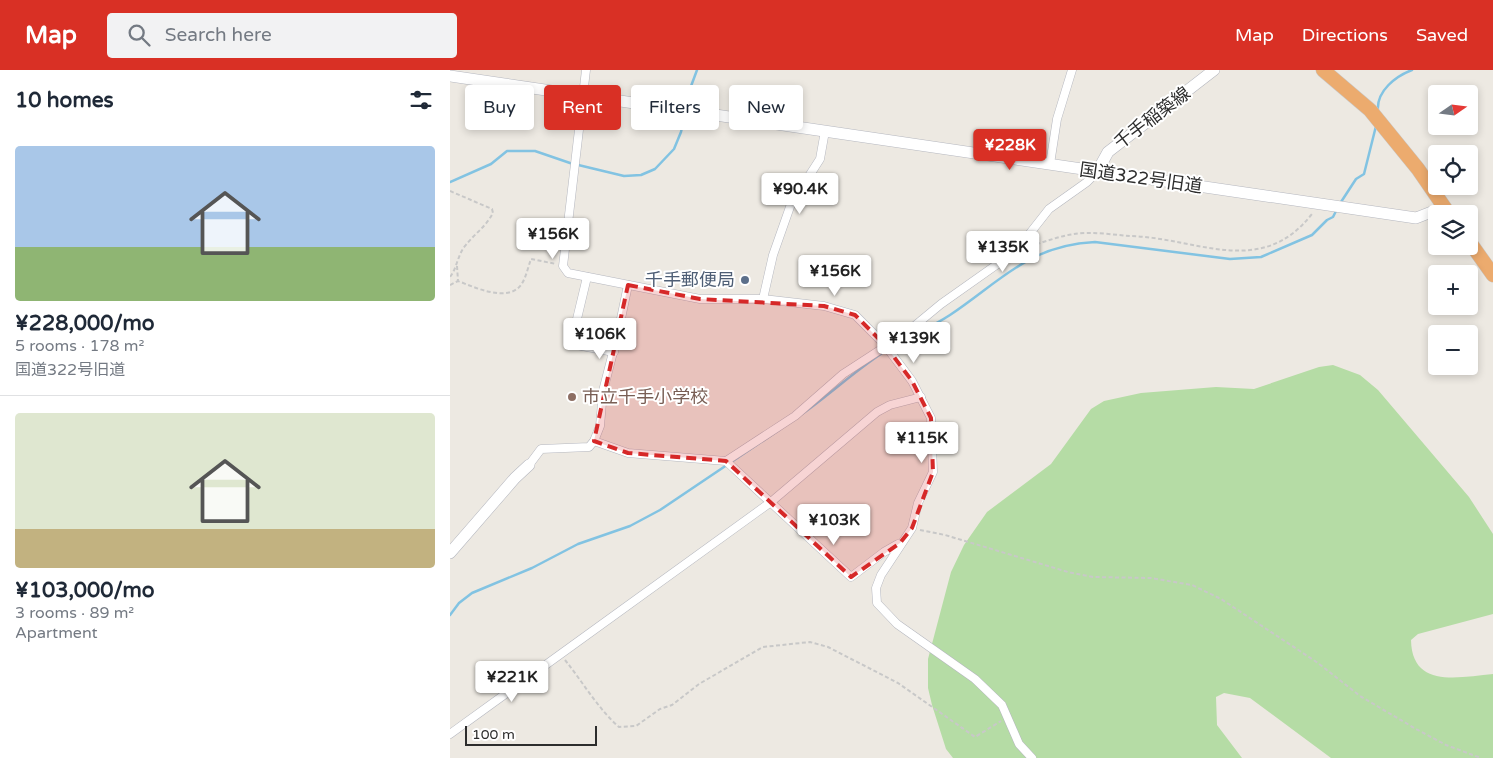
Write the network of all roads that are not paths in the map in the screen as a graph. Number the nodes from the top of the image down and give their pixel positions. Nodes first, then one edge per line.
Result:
1 (586, 70) edge
2 (1072, 70) edge
3 (1214, 70) edge
4 (1323, 70) edge
5 (450, 76) edge
6 (585, 85) edge
7 (544, 91) edge
8 (621, 102) edge
9 (580, 130) edge
10 (825, 131) junction
11 (1050, 164) junction
12 (1097, 172) junction
13 (1442, 205) edge
14 (1428, 215) edge
15 (1478, 254) edge
16 (1493, 275) edge
17 (587, 277) junction
18 (628, 285) junction
19 (763, 299) junction
20 (885, 345) junction
21 (614, 352) junction
22 (921, 397) junction
23 (594, 441) junction
24 (726, 461) junction
25 (529, 465) joint
26 (771, 502) junction
27 (900, 543) junction
28 (450, 553) edge
29 (450, 734) edge
30 (1032, 758) edge

1 - 6 street
2 - 11 street
3 - 12 street, 千手稲築線
4 - 13 highway
5 - 7 street, 国道322号旧道
8 - 10 street, 国道322号旧道
9 - 17 street
10 - 11 street, 国道322号旧道
10 - 19 street
11 - 12 street, 国道322号旧道
12 - 14 street, 国道322号旧道
12 - 20 street
15 - 16 highway
17 - 18 street
17 - 21 street
18 - 19 street
18 - 21 street
19 - 20 street
20 - 22 street
20 - 24 street
21 - 23 street
22 - 26 street
22 - 27 street
23 - 24 street
23 - 25 street
24 - 26 street
25 - 28 street
26 - 27 street
26 - 29 street
27 - 30 street

